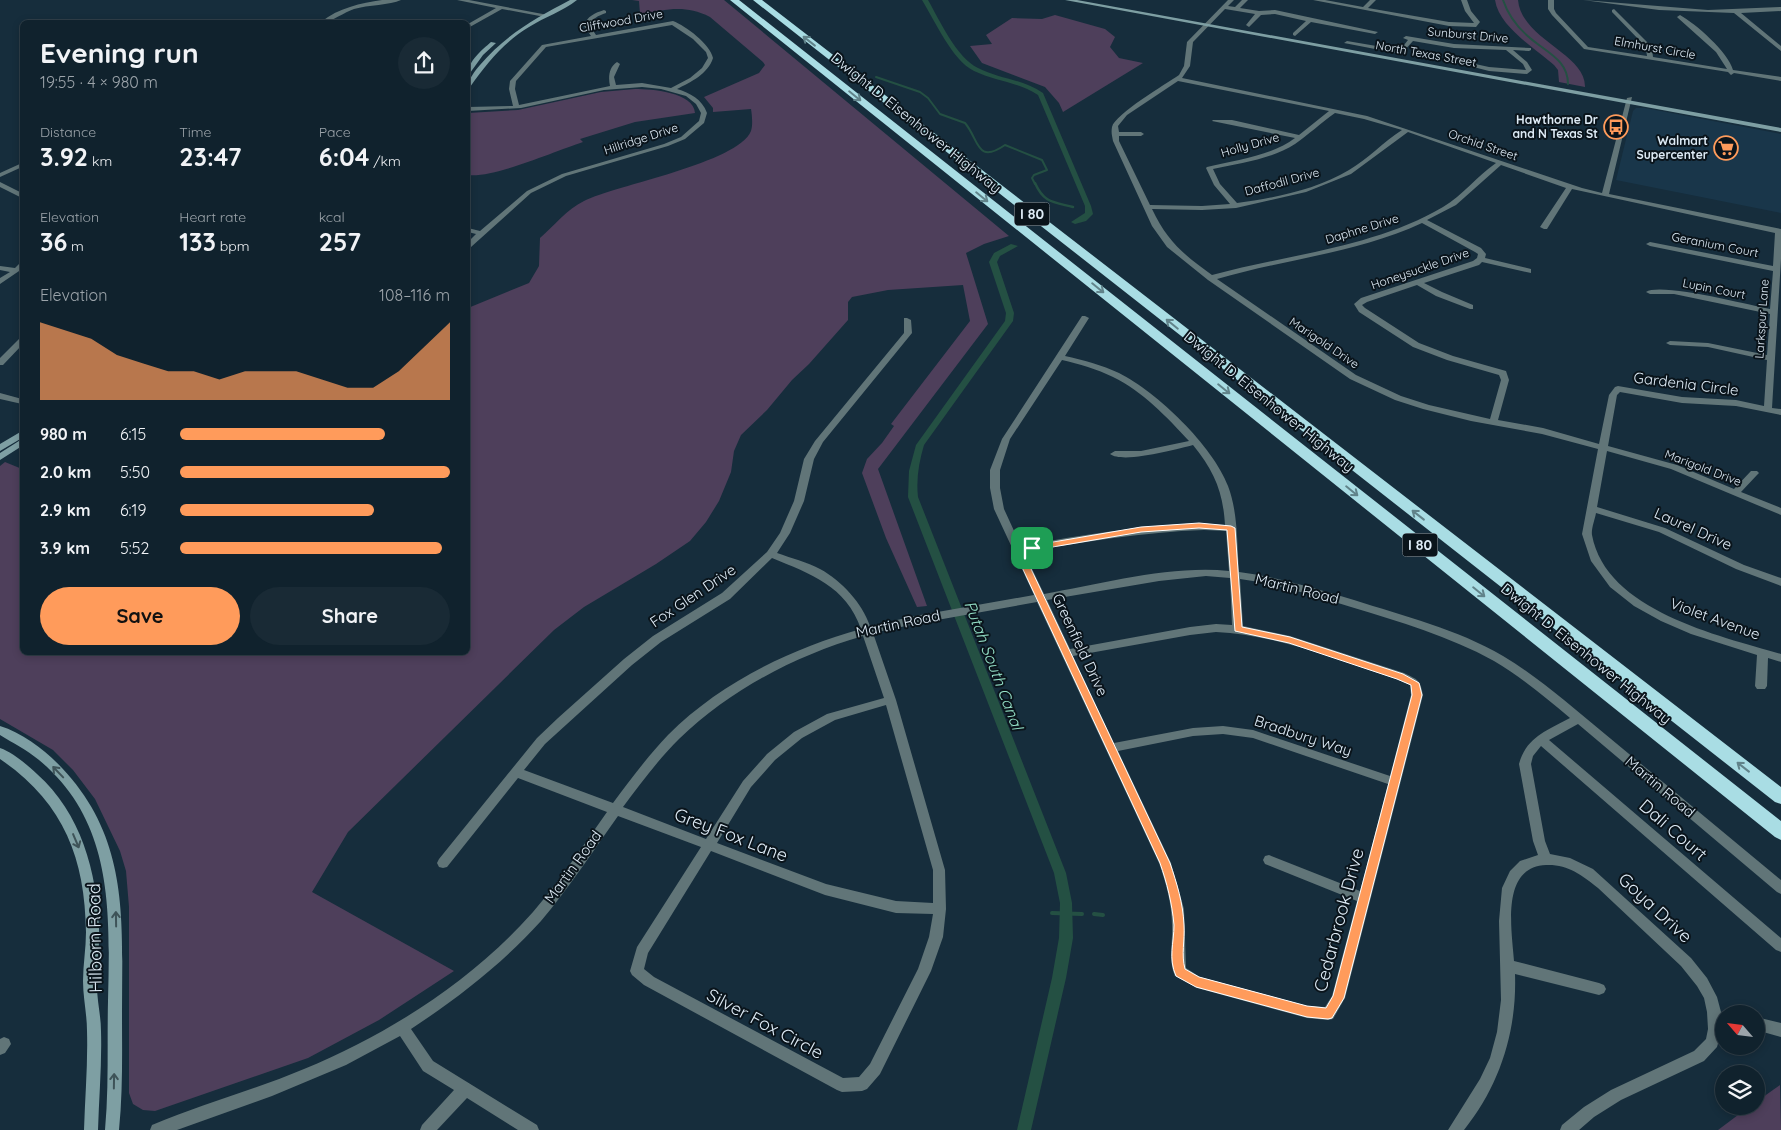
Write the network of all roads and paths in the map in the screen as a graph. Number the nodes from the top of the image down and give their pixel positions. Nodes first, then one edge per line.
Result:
1 (398, 0) edge
2 (460, 0) edge
3 (564, 0) edge
4 (574, 0) edge
5 (734, 0) edge
6 (757, 0) edge
7 (1068, 0) edge
8 (1090, 0) edge
9 (1231, 0) edge
10 (1245, 0) edge
11 (1316, 0) edge
12 (1373, 0) edge
13 (1464, 0) edge
14 (1551, 0) edge
15 (1586, 0) edge
16 (501, 7) junction
17 (1224, 7) junction
18 (1236, 9) junction
19 (1364, 9) junction
20 (1781, 9) edge
21 (1614, 11) dead end
22 (604, 12) dead end
23 (1736, 12) junction
24 (1258, 13) junction
25 (542, 15) junction
26 (1680, 17) dead end
27 (327, 20) edge
28 (1310, 20) junction
29 (1208, 24) junction
30 (470, 25) edge
31 (1249, 25) dead end
32 (1359, 29) junction
33 (1375, 32) dead end
34 (1295, 34) dead end
35 (1765, 36) junction
36 (1775, 36) dead end
37 (595, 37) junction
38 (1344, 44) junction
39 (1462, 46) junction
40 (1508, 49) junction
41 (1529, 49) dead end
42 (1781, 49) edge
43 (1650, 59) junction
44 (616, 64) dead end
45 (1456, 64) junction
46 (470, 70) edge
47 (470, 72) edge
48 (476, 72) junction
49 (1731, 72) junction
50 (1178, 79) junction
51 (1781, 79) edge
52 (470, 82) edge
53 (613, 87) junction
54 (673, 89) junction
55 (1629, 101) junction
56 (516, 107) junction
57 (470, 109) edge
58 (1333, 111) junction
59 (1216, 121) dead end
60 (1781, 126) edge
61 (1407, 130) junction
62 (1781, 130) edge
63 (1114, 134) junction
64 (1141, 134) dead end
65 (1301, 137) junction
66 (1500, 163) junction
67 (20, 166) edge
68 (0, 175) edge
69 (0, 184) edge
70 (1570, 187) junction
71 (20, 195) edge
72 (1605, 195) junction
73 (1236, 206) junction
74 (1148, 208) junction
75 (1422, 220) junction
76 (1544, 227) dead end
77 (470, 230) edge
78 (1780, 232) edge
79 (481, 233) junction
80 (470, 243) edge
81 (1650, 244) dead end
82 (1481, 259) junction
83 (0, 268) edge
84 (19, 268) edge
85 (1776, 270) junction
86 (1528, 271) dead end
87 (1212, 278) junction
88 (0, 282) edge
89 (1418, 282) junction
90 (1650, 292) dead end
91 (1470, 307) dead end
92 (1774, 312) junction
93 (1085, 318) dead end
94 (907, 320) dead end
95 (1670, 343) dead end
96 (20, 344) edge
97 (1060, 357) junction
98 (1770, 358) junction
99 (0, 363) edge
100 (0, 396) edge
101 (20, 401) edge
102 (1768, 409) junction
103 (1781, 412) edge
104 (1493, 422) junction
105 (20, 435) edge
106 (1196, 442) junction
107 (20, 443) edge
108 (1603, 447) junction
109 (0, 448) edge
110 (1115, 454) dead end
111 (0, 457) edge
112 (1754, 472) dead end
113 (1736, 492) junction
114 (1591, 508) junction
115 (1781, 512) edge
116 (1231, 528) junction
117 (1018, 550) junction
118 (771, 554) junction
119 (1235, 575) junction
120 (1781, 582) edge
121 (1042, 598) junction
122 (1238, 629) junction
123 (867, 630) junction
124 (1763, 652) junction
125 (1067, 653) junction
126 (1781, 658) edge
127 (1761, 686) dead end
128 (890, 700) junction
129 (1578, 719) junction
130 (0, 730) edge
131 (1542, 739) junction
132 (1111, 748) junction
133 (0, 753) edge
134 (516, 772) junction
135 (1395, 782) junction
136 (1781, 797) edge
137 (615, 809) junction
138 (1781, 832) edge
139 (710, 846) junction
140 (1546, 859) junction
141 (1269, 860) dead end
142 (443, 863) dead end
143 (1781, 888) edge
144 (1364, 898) junction
145 (940, 909) junction
146 (1781, 946) edge
147 (1508, 966) junction
148 (1180, 972) joint
149 (1599, 989) dead end
150 (1715, 1006) edge
151 (1765, 1026) edge
152 (402, 1027) junction
153 (1715, 1029) edge
154 (1781, 1030) edge
155 (465, 1089) junction
156 (91, 1130) edge
157 (112, 1130) edge
158 (157, 1130) edge
159 (427, 1130) edge
160 (532, 1130) edge
161 (1455, 1130) edge
162 (1567, 1130) edge

1 - 27 street
2 - 16 street
3 - 25 main road
4 - 25 main road
5 -> 138 highway, Dwight D. Eisenhower Highway / I 80
136 -> 6 highway, Dwight D. Eisenhower Highway / I 80
7 - 29 main road, North Texas Street
8 - 29 main road, North Texas Street
9 - 17 street
10 - 18 street
11 - 19 street
12 - 19 street
13 - 19 street
14 - 43 street, Elmhurst Circle
15 - 23 street
16 - 25 street
16 - 30 street
17 - 18 street
17 - 29 street
18 - 24 street
20 - 23 street
21 - 43 street
22 - 37 street
23 - 35 street
24 - 28 street
24 - 31 street
25 - 46 main road
25 - 48 main road
26 - 49 street
28 - 32 street
28 - 34 street
29 - 38 main road, North Texas Street
29 - 50 street
29 - 55 main road, North Texas Street
32 - 33 street
32 - 38 street
35 - 36 street
35 - 42 street
37 - 54 street, Cliffwood Drive
37 - 56 street, Cliffwood Drive
38 - 39 street, Sunburst Drive
38 - 45 main road, North Texas Street
39 - 40 street, Sunburst Drive
39 - 45 street
40 - 41 street, Sunburst Drive
40 - 45 street
43 - 49 street, Elmhurst Circle
44 - 53 street
45 - 55 main road, North Texas Street
47 - 48 street
48 - 52 main road
49 - 51 street, Elmhurst Circle
50 - 58 street, Orchid Street
50 - 63 street
53 - 54 street, Hillridge Drive
53 - 56 street, Hillridge Drive
54 - 79 street, Hillridge Drive
55 - 60 main road, North Texas Street
55 - 62 main road, North Texas Street
55 - 72 street
56 - 57 street, Hillridge Drive
58 - 61 street, Orchid Street
58 - 65 street, Holly Drive
59 - 65 street
61 - 66 street, Orchid Street
61 - 73 street, Daffodil Drive
63 - 64 street
63 - 74 street, Marigold Drive
65 - 73 street, Holly Drive
66 - 70 street, Orchid Street
66 - 75 street, Daphne Drive
67 - 68 street
69 - 71 street
70 - 72 street, Orchid Street
70 - 76 street
72 - 78 street, Orchid Street
73 - 74 street, Daffodil Drive
74 - 87 street, Marigold Drive
75 - 82 street, Honeysuckle Drive
75 - 87 street, Daphne Drive
77 - 79 street
78 - 85 street, Larkspur Lane
79 - 80 street, Hillridge Drive
81 - 85 street, Geranium Court
82 - 86 street
82 - 89 street, Honeysuckle Drive
83 - 84 street
84 - 88 street
85 - 92 street, Larkspur Lane
87 - 104 street, Marigold Drive
89 - 91 street
89 - 104 street, Honeysuckle Drive
90 - 92 street, Lupin Court
92 - 98 street, Larkspur Lane
93 - 97 street, Greenfield Drive
94 - 118 street, Fox Glen Drive
95 - 98 street
96 - 99 street
97 - 106 street
97 - 117 street, Greenfield Drive
98 - 102 street, Larkspur Lane
100 - 101 street
102 - 103 street, Gardenia Circle
102 - 108 street, Gardenia Circle
104 - 108 street, Marigold Drive
105 - 109 main road
106 - 110 street
106 - 116 street
107 - 111 main road
108 - 113 street, Marigold Drive
108 - 114 street, Violet Avenue
112 - 113 street
113 - 115 street, Marigold Drive
114 - 120 street, Laurel Drive
114 - 124 street, Violet Avenue
116 - 117 street
116 - 119 street
117 - 121 street, Greenfield Drive
118 - 123 street, Silver Fox Circle
118 - 134 street, Fox Glen Drive
119 - 121 street, Martin Road
119 - 122 street
119 - 129 street, Martin Road
121 - 123 street, Martin Road
121 - 125 street, Greenfield Drive
122 - 125 street
122 - 135 street, Cedarbrook Drive
123 - 128 street, Silver Fox Circle
123 - 137 street, Martin Road
124 - 126 street, Violet Avenue
124 - 127 street
125 - 132 street, Greenfield Drive
128 - 139 street, Silver Fox Circle
128 - 145 street, Silver Fox Circle
129 - 131 street
129 - 143 street, Martin Road
157 -> 130 main road, Hilborn Road
131 - 140 street
131 - 146 street, Dali Court
132 - 135 street, Bradbury Way
132 - 148 street, Greenfield Drive
133 -> 156 main road, Hilborn Road
134 - 137 street, Grey Fox Lane
134 - 142 street, Fox Glen Drive
135 - 144 street, Cedarbrook Drive
137 - 139 street, Grey Fox Lane
137 - 152 street, Martin Road
139 - 145 street, Grey Fox Lane
139 - 145 street, Silver Fox Circle
140 - 147 street, Goya Drive
140 - 150 street, Goya Drive
141 - 144 street
144 - 148 street, Cedarbrook Drive
147 - 149 street
147 - 161 street, Goya Drive
151 - 154 street
152 - 155 street
152 - 158 street, Martin Road
153 - 162 street, Goya Drive
155 - 159 street
155 - 160 street

